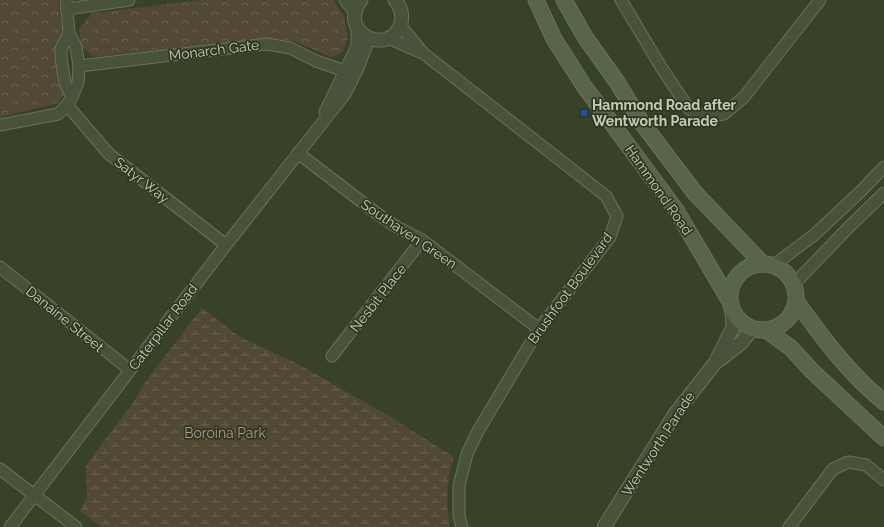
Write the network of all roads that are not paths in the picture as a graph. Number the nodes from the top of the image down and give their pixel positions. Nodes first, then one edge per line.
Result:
1 (129, 0) edge
2 (346, 0) edge
3 (536, 0) edge
4 (564, 0) edge
5 (623, 0) edge
6 (820, 0) edge
7 (400, 2) edge
8 (66, 4) edge
9 (358, 6) edge
10 (400, 25) junction
11 (357, 27) junction
12 (69, 33) junction
13 (369, 38) junction
14 (388, 38) junction
15 (423, 53) junction
16 (79, 66) junction
17 (345, 71) junction
18 (70, 101) junction
19 (0, 125) edge
20 (317, 128) junction
21 (298, 153) junction
22 (884, 167) edge
23 (884, 193) edge
24 (422, 240) junction
25 (226, 245) junction
26 (768, 264) junction
27 (0, 267) edge
28 (794, 284) junction
29 (796, 301) junction
30 (730, 305) junction
31 (760, 329) junction
32 (539, 330) junction
33 (332, 356) dead end
34 (715, 363) junction
35 (130, 370) junction
36 (884, 402) edge
37 (884, 438) edge
38 (0, 469) edge
39 (884, 480) edge
40 (35, 495) junction
41 (10, 527) edge
42 (76, 527) edge
43 (462, 527) edge
44 (604, 527) edge
45 (789, 527) edge

1 - 8 street
2 - 9 street
3 - 30 main road, Hammond Road
4 - 26 main road, Hammond Road
5 - 6 street
7 - 10 street
8 - 12 street
9 - 11 street
10 - 14 street
10 - 15 street, Brushfoot Boulevard
11 - 13 street
11 - 17 street, Caterpillar Road
12 - 16 street
12 - 18 street
13 - 14 street
13 - 20 street, Caterpillar Road
14 - 15 street, Brushfoot Boulevard
15 - 32 street, Brushfoot Boulevard
16 - 17 street, Monarch Gate
16 - 18 street
17 - 20 street, Caterpillar Road
18 - 19 street
18 - 25 street, Satyr Way
20 - 21 street, Caterpillar Road
21 - 24 street, Southaven Green
21 - 25 street, Caterpillar Road
22 - 26 street
23 - 28 street
24 - 32 street, Southaven Green
24 - 33 street, Nesbit Place
25 - 35 street, Caterpillar Road
26 - 28 main road, Hammond Road
26 - 30 main road
27 - 35 street, Danaine Street
28 - 29 main road
29 - 31 main road
29 - 36 main road
30 - 31 main road, Hammond Road
30 - 34 street, Wentworth Parade
31 - 34 street, Wentworth Parade
31 - 37 main road, Hammond Road
32 - 43 street, Brushfoot Boulevard
34 - 44 street, Wentworth Parade
35 - 40 street, Caterpillar Road
38 - 40 street
39 - 45 street
40 - 41 street, Caterpillar Road
40 - 42 street

